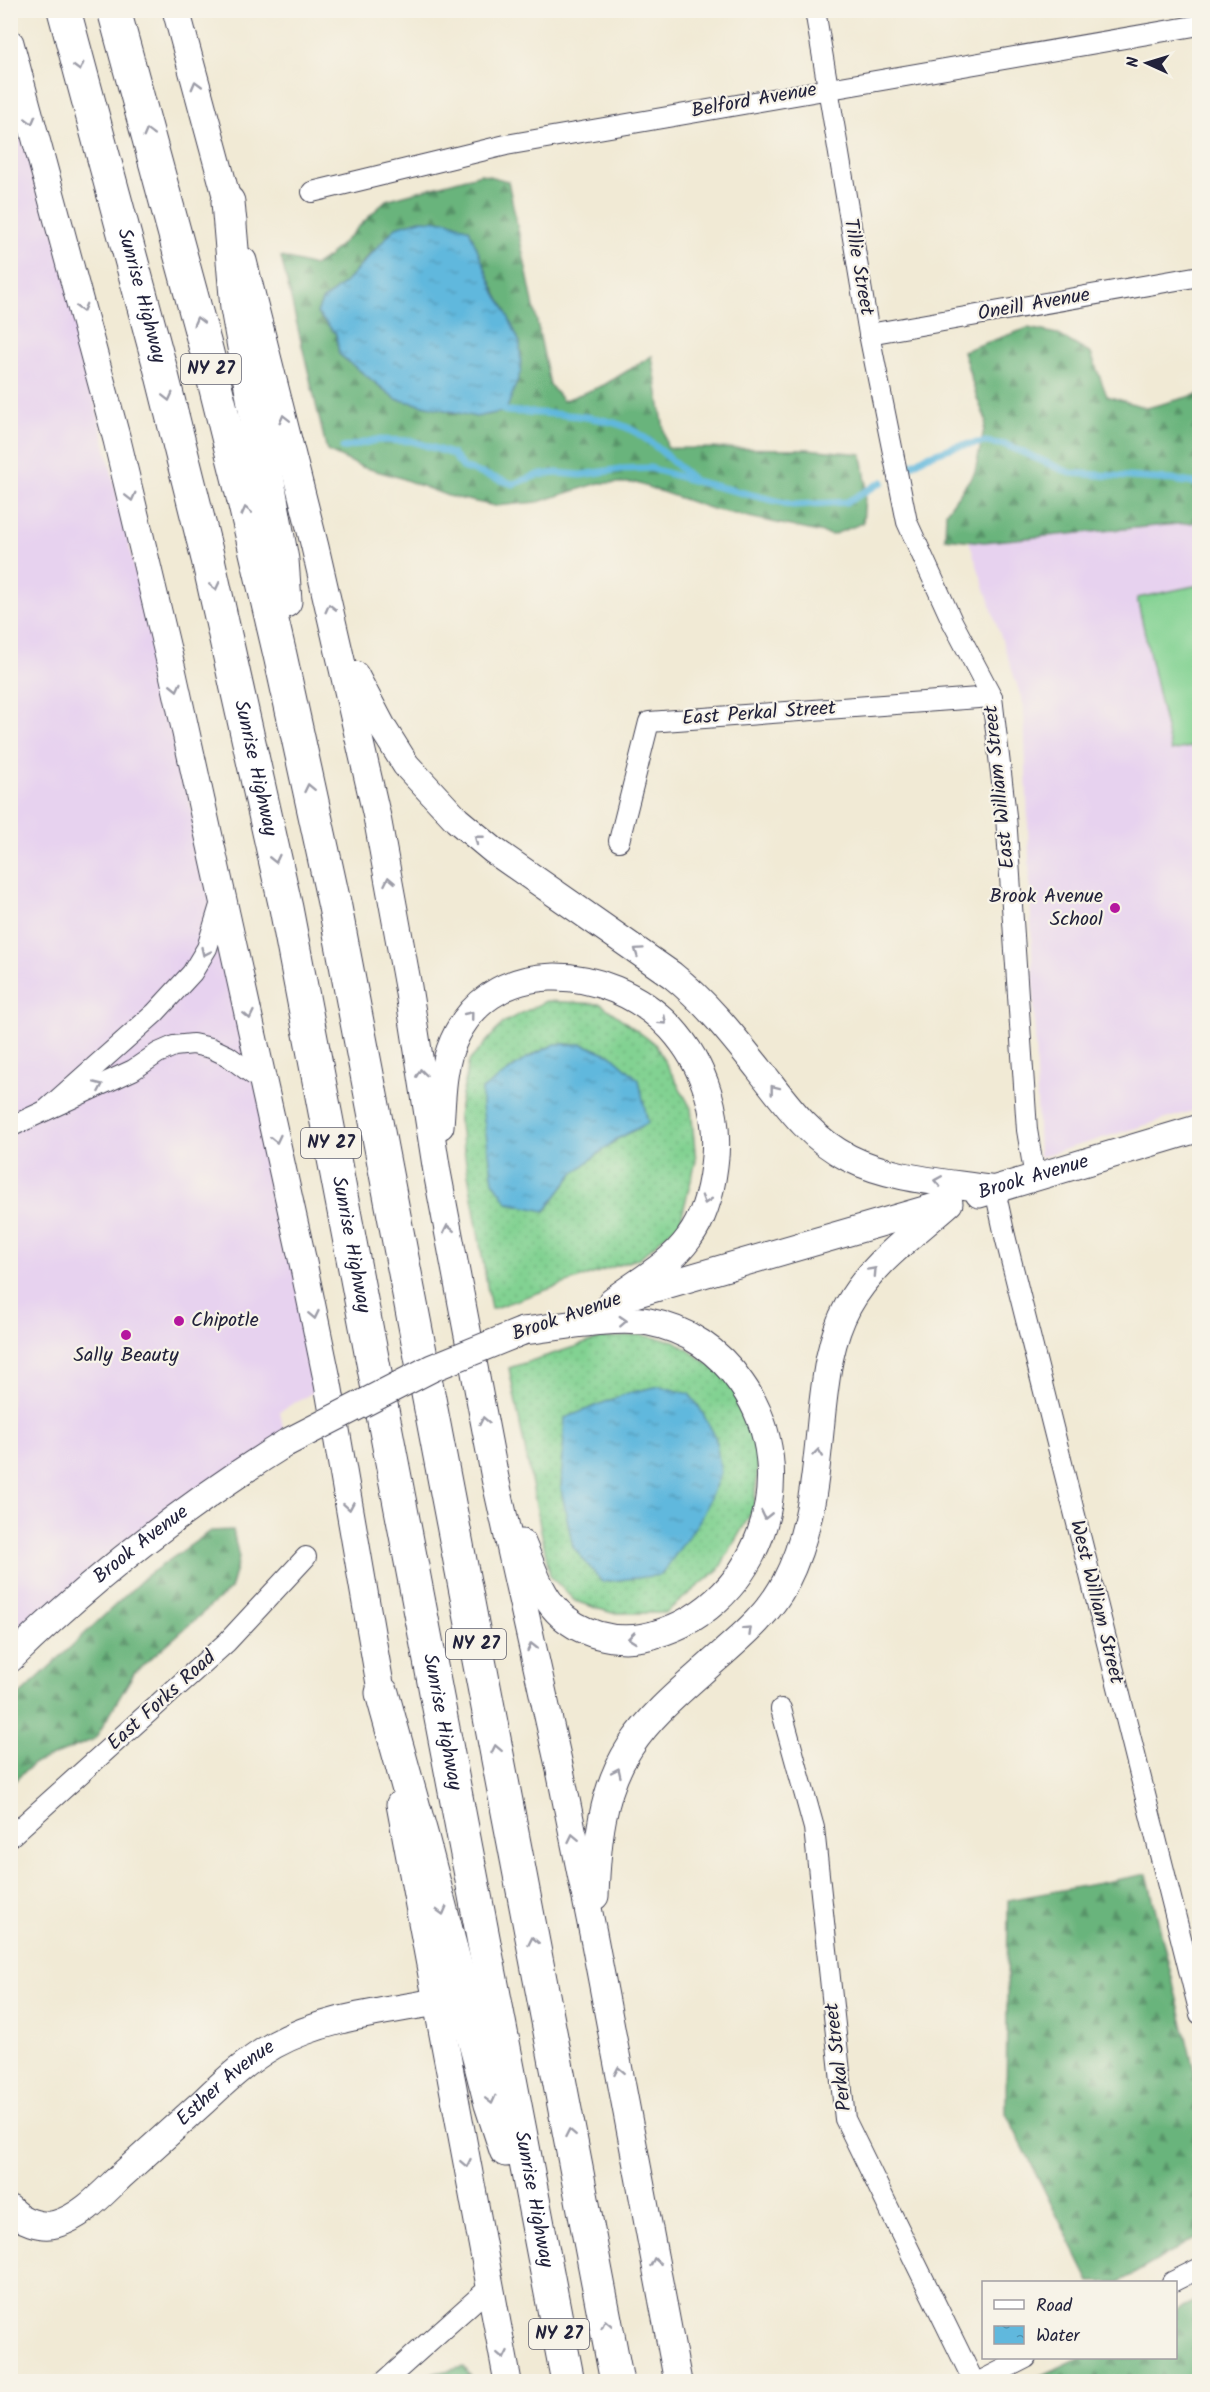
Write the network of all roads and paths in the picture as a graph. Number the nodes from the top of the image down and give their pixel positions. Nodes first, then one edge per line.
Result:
1 (64, 10) edge
2 (114, 10) edge
3 (176, 10) edge
4 (815, 10) edge
5 (1200, 25) edge
6 (11, 48) edge
7 (828, 88) junction
8 (312, 192) dead end
9 (228, 202) junction
10 (1200, 276) edge
11 (869, 334) junction
12 (908, 522) joint
13 (339, 645) junction
14 (992, 698) junction
15 (297, 731) junction
16 (620, 842) dead end
17 (223, 896) junction
18 (263, 1082) junction
19 (46, 1110) junction
20 (10, 1127) edge
21 (1200, 1128) edge
22 (437, 1172) junction
23 (1035, 1178) junction
24 (995, 1190) junction
25 (949, 1203) junction
26 (612, 1301) junction
27 (523, 1331) junction
28 (495, 1478) junction
29 (306, 1557) dead end
30 (66, 1606) junction
31 (10, 1640) edge
32 (10, 1659) edge
33 (382, 1693) junction
34 (781, 1709) dead end
35 (10, 1837) edge
36 (593, 1933) junction
37 (436, 2002) junction
38 (1200, 2014) edge
39 (10, 2209) edge
40 (1200, 2268) edge
41 (1176, 2281) edge
42 (550, 2286) junction
43 (490, 2287) junction
44 (1024, 2359) edge
45 (384, 2382) edge
46 (508, 2382) edge
47 (568, 2382) edge
48 (617, 2382) edge
49 (678, 2382) edge
50 (974, 2382) edge
51 (979, 2382) edge

1 -> 42 highway, Sunrise Highway / NY 27
15 -> 2 highway, NY 27
9 -> 3 main road
4 - 7 street, Tillie Street
5 - 7 street, Belford Avenue
6 -> 17 main road
7 - 8 street, Belford Avenue
7 - 11 street, Tillie Street
13 -> 9 main road
9 - 15 highway
10 - 11 street, Oneill Avenue
11 - 12 street, Tillie Street
12 - 14 street, East William Street
22 -> 13 main road
24 -> 13 main road
14 - 16 street, East Perkal Street
14 - 23 street, East William Street
48 -> 15 highway, NY 27
17 -> 18 main road
17 -> 19 street
19 -> 18 street
18 -> 33 main road
19 - 20 street
21 - 23 main road, Brook Avenue
22 -> 26 main road
28 -> 22 main road
23 - 24 main road, Brook Avenue
24 - 25 main road, Brook Avenue
24 - 38 street, West William Street
25 - 26 main road, Brook Avenue
36 -> 25 main road
26 - 27 main road, Brook Avenue
27 -> 28 main road
27 - 30 main road, Brook Avenue, bridge
36 -> 28 main road
29 - 35 street, East Forks Road
30 - 31 main road
30 - 32 main road, Brook Avenue
33 - 37 main road
33 -> 42 highway
34 - 50 street, Perkal Street
49 -> 36 main road
37 - 39 main road, Esther Avenue
37 -> 43 main road
40 - 41 street
42 - 47 highway, Sunrise Highway / NY 27
43 - 45 street
43 -> 46 main road
44 - 51 street

